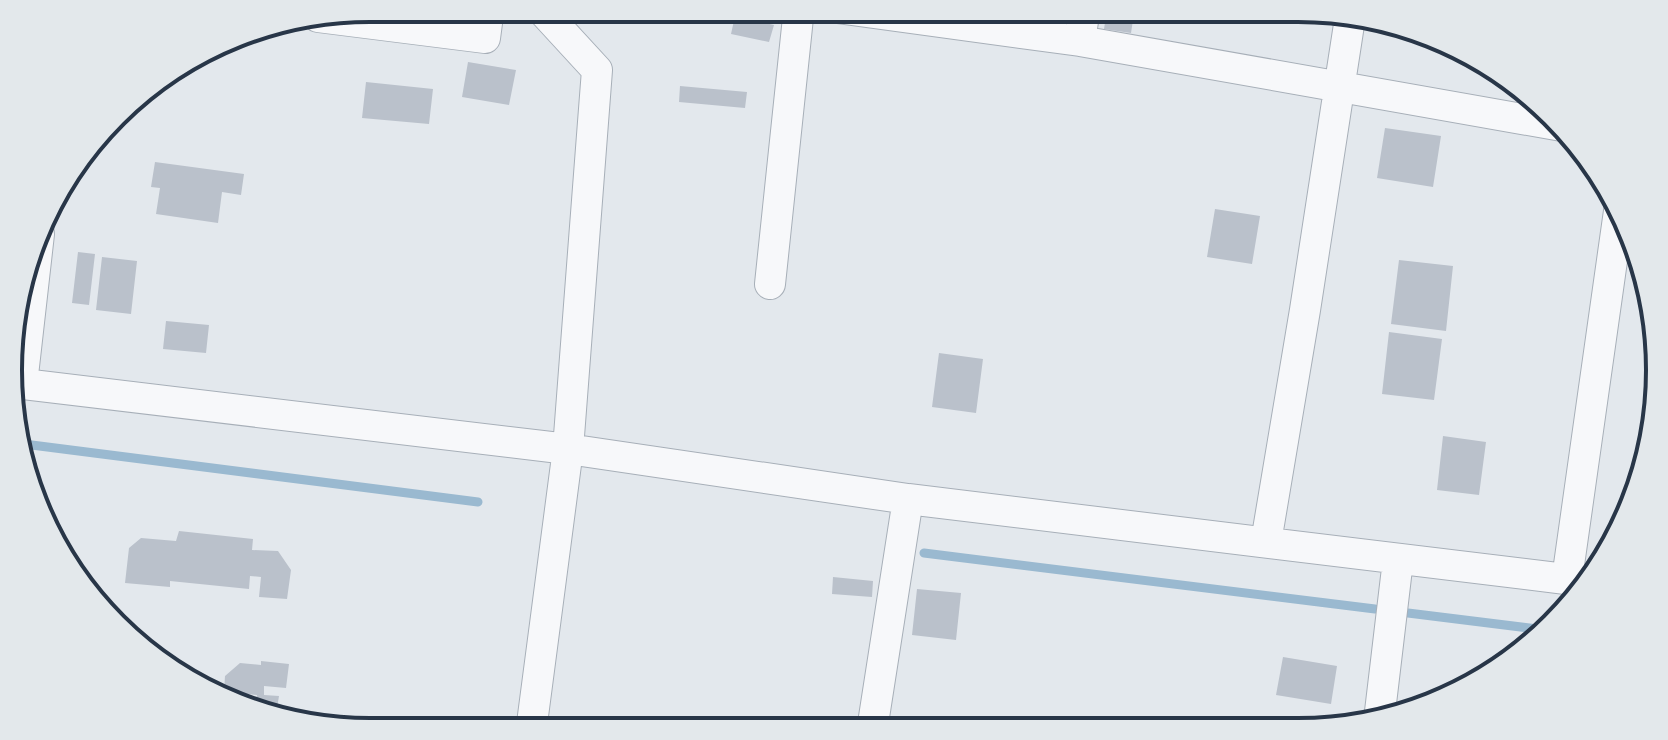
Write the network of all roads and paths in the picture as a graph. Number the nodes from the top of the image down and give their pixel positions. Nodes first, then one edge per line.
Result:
1 (361, 22) edge
2 (487, 22) edge
3 (553, 22) edge
4 (798, 22) edge
5 (940, 22) edge
6 (1083, 22) edge
7 (1349, 26) edge
8 (1080, 41) junction
9 (1338, 87) junction
10 (1543, 123) edge
11 (1617, 230) edge
12 (770, 284) dead end
13 (31, 292) edge
14 (23, 357) edge
15 (23, 384) edge
16 (568, 449) junction
17 (908, 499) junction
18 (1266, 542) junction
19 (1398, 560) junction
20 (1579, 575) edge
21 (1576, 580) edge
22 (1380, 708) edge
23 (533, 718) edge
24 (874, 718) edge

1 - 2 street
3 - 16 street
4 - 12 street
5 - 8 street
6 - 8 street
7 - 9 street
8 - 9 street
9 - 10 street
9 - 18 street
11 - 20 street
13 - 14 street
15 - 16 street
16 - 17 street
16 - 23 street
17 - 18 street
17 - 24 street
18 - 19 street
19 - 21 street
19 - 22 street

